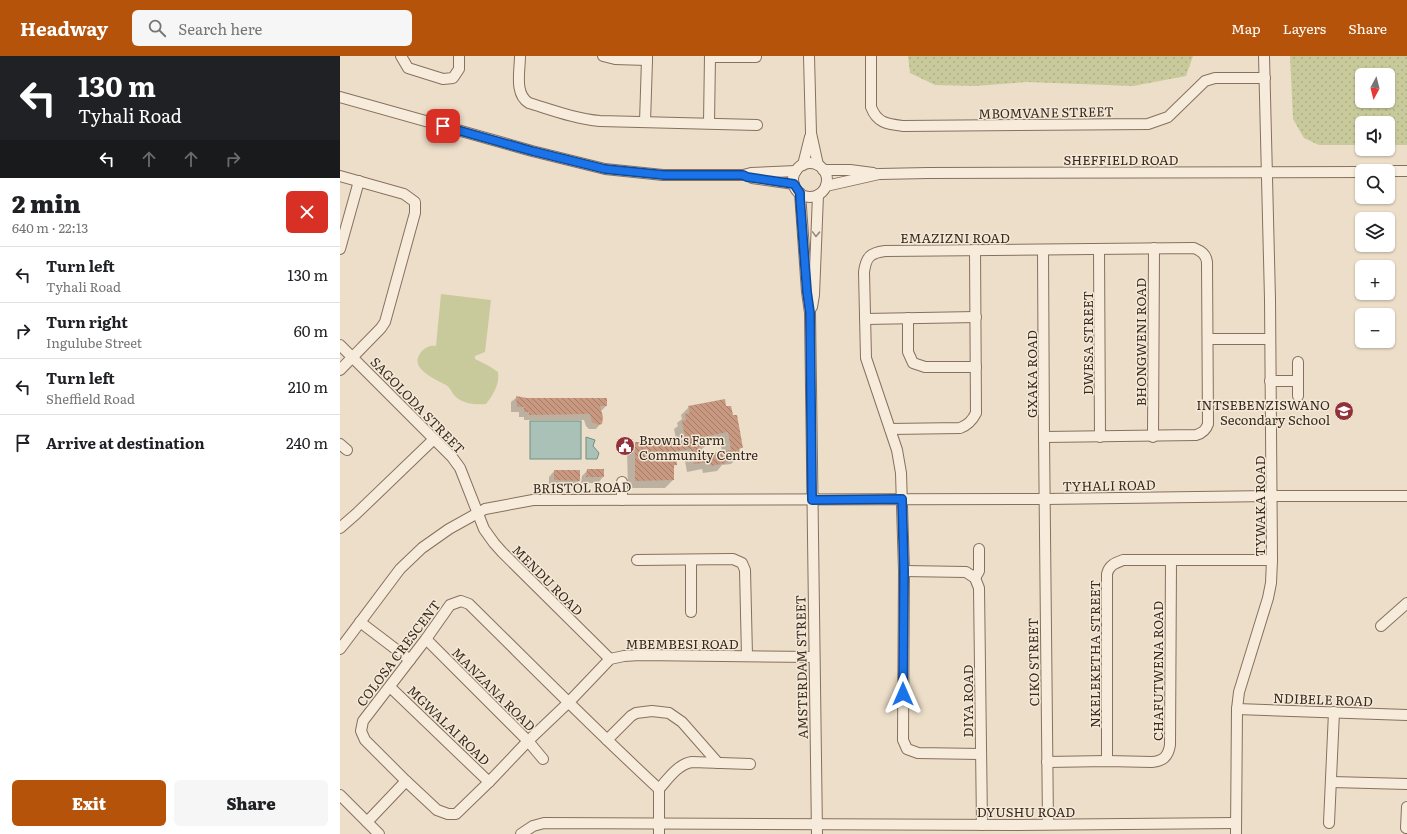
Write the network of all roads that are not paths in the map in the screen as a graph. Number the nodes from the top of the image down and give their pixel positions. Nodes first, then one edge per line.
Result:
1 (401, 56) edge
2 (459, 56) edge
3 (520, 56) edge
4 (604, 56) edge
5 (809, 56) edge
6 (871, 56) edge
7 (1264, 56) edge
8 (710, 57) edge
9 (756, 57) dead end
10 (647, 58) edge
11 (1265, 78) junction
12 (340, 97) edge
13 (645, 122) junction
14 (709, 123) junction
15 (757, 124) dead end
16 (810, 134) junction
17 (800, 168) junction
18 (821, 168) junction
19 (1395, 171) edge
20 (1407, 171) edge
21 (1267, 172) junction
22 (1355, 172) edge
23 (879, 174) junction
24 (743, 175) junction
25 (340, 176) edge
26 (359, 181) junction
27 (794, 184) junction
28 (826, 186) junction
29 (800, 193) junction
30 (818, 195) junction
31 (1154, 248) junction
32 (340, 249) edge
33 (1099, 249) junction
34 (975, 250) junction
35 (1043, 250) junction
36 (810, 313) junction
37 (976, 317) junction
38 (908, 318) junction
39 (865, 319) junction
40 (1208, 339) junction
41 (1270, 339) junction
42 (340, 345) edge
43 (353, 357) junction
44 (1298, 362) dead end
45 (976, 367) junction
46 (340, 370) edge
47 (1270, 381) junction
48 (1298, 381) junction
49 (1298, 396) dead end
50 (890, 429) junction
51 (1044, 437) junction
52 (1100, 437) junction
53 (1153, 437) junction
54 (434, 439) junction
55 (622, 482) dead end
56 (1272, 496) junction
57 (1407, 496) edge
58 (902, 499) junction
59 (1045, 499) junction
60 (622, 500) junction
61 (812, 500) junction
62 (477, 513) junction
63 (340, 528) edge
64 (979, 548) dead end
65 (637, 560) dead end
66 (691, 560) junction
67 (1171, 560) junction
68 (1272, 560) junction
69 (904, 571) junction
70 (975, 578) junction
71 (1407, 603) edge
72 (691, 612) dead end
73 (360, 622) junction
74 (1382, 626) dead end
75 (426, 639) junction
76 (340, 649) edge
77 (747, 656) junction
78 (814, 657) junction
79 (610, 659) junction
80 (410, 660) junction
81 (390, 687) junction
82 (569, 702) junction
83 (1237, 708) junction
84 (1334, 712) junction
85 (1407, 715) edge
86 (607, 740) junction
87 (528, 741) junction
88 (980, 754) junction
89 (543, 759) dead end
90 (1107, 761) junction
91 (1047, 762) junction
92 (718, 763) junction
93 (750, 764) dead end
94 (406, 782) junction
95 (489, 782) junction
96 (1332, 782) junction
97 (1407, 784) edge
98 (658, 789) junction
99 (340, 795) edge
100 (1407, 807) edge
101 (367, 822) junction
102 (1236, 823) junction
103 (1329, 823) dead end
104 (1048, 824) junction
105 (982, 825) junction
106 (1406, 828) edge
107 (660, 829) edge
108 (817, 829) edge
109 (1169, 829) edge
110 (380, 834) edge
111 (521, 834) edge
112 (1236, 834) edge

1 - 2 street
3 - 13 street
4 - 10 street
5 - 16 street
6 - 11 street, MBOMVANE STREET
7 - 11 street, TYWAKA ROAD
8 - 9 street
8 - 14 street
10 - 13 street
11 - 21 street, TYWAKA ROAD
12 - 24 street
13 - 14 street
14 - 15 street
16 - 17 street
16 - 18 street
17 - 18 street
17 - 24 street
17 - 27 street
18 - 23 street, SHEFFIELD ROAD
18 - 28 street
19 - 20 street
21 - 22 street, SHEFFIELD ROAD
21 - 23 street, SHEFFIELD ROAD
21 - 41 street, TYWAKA ROAD
23 - 28 street, SHEFFIELD ROAD
24 - 27 street
25 - 26 street
26 - 32 street
26 - 43 street
27 - 29 street
28 - 30 street
29 - 30 street
29 - 36 street
30 -> 36 street
31 - 33 street, EMAZIZNI ROAD
31 - 40 street, EMAZIZNI ROAD
31 - 53 street, BHONGWENI ROAD
33 - 35 street, EMAZIZNI ROAD
33 - 52 street, DWESA STREET
34 - 35 street, EMAZIZNI ROAD
34 - 37 street
34 - 39 street, EMAZIZNI ROAD
35 - 51 street, GXAKA ROAD
36 - 61 street, AMSTERDAM STREET
37 - 38 street
37 - 45 street
38 - 39 street
38 - 45 street
39 - 50 street, EMAZIZNI ROAD
40 - 41 street
40 - 53 street
41 - 47 street, TYWAKA ROAD
42 - 43 street, SAGOLODA STREET
43 - 46 street
43 - 54 street, SAGOLODA STREET
44 - 48 street
45 - 50 street
47 - 48 street
47 - 56 street, TYWAKA ROAD
48 - 49 street
50 - 58 street, EMAZIZNI ROAD
51 - 52 street
51 - 59 street, GXAKA ROAD
52 - 53 street
54 - 62 street, SAGOLODA STREET
54 - 63 street
55 - 60 street
56 - 57 street, TYHALI ROAD
56 - 59 street, TYHALI ROAD
56 - 68 street, TYWAKA ROAD
58 - 59 street, TYHALI ROAD
58 - 61 street, TYHALI ROAD
58 - 69 street, EMAZIZNI ROAD
59 - 91 street, CIKO STREET
60 - 61 street, BRISTOL ROAD
60 - 62 street, BRISTOL ROAD
61 - 78 street, AMSTERDAM STREET
62 - 73 street, BRISTOL ROAD
62 - 79 street, MENDU ROAD
64 - 70 street, DIYA ROAD
65 - 66 street
66 - 72 street
66 - 77 street
67 - 68 street, NKELEKETHA STREET
67 - 90 street, NKELEKETHA STREET
67 - 90 street, CHAFUTWENA ROAD
68 - 83 street, TYWAKA ROAD
69 - 70 street
69 - 88 street, EMAZIZNI ROAD
70 - 88 street, DIYA ROAD
71 - 74 street
73 - 76 street, BRISTOL ROAD
73 - 80 street
75 - 80 street, COLOSA CRESCENT
75 - 82 street, COLOSA CRESCENT
75 - 87 street, MANZANA ROAD
77 - 78 street, MBEMBESI ROAD
77 - 79 street, MBEMBESI ROAD
78 - 108 street, AMSTERDAM STREET
79 - 82 street, MBEMBESI ROAD
80 - 81 street, COLOSA CRESCENT
81 - 94 street, COLOSA CRESCENT
81 - 95 street, MGWALAI ROAD
82 - 86 street, COLOSA CRESCENT
82 - 87 street, COLOSA CRESCENT
83 - 84 street, NDIBELE ROAD
83 - 102 street, TYWAKA ROAD
84 - 85 street, NDIBELE ROAD
84 - 96 street
86 - 92 street
86 - 98 street, COLOSA CRESCENT
87 - 89 street, MANZANA ROAD
87 - 95 street, COLOSA CRESCENT
88 - 105 street, DIYA ROAD
90 - 91 street, CHAFUTWENA ROAD
91 - 104 street, CIKO STREET
92 - 93 street
92 - 98 street
94 - 95 street, COLOSA CRESCENT
94 - 101 street
96 - 97 street
96 - 103 street
98 - 107 street
99 - 101 street
100 - 106 street
101 - 110 street
102 - 109 street, DYUSHU ROAD
102 - 112 street, TYWAKA ROAD
104 - 105 street, DYUSHU ROAD
104 - 109 street, DYUSHU ROAD
105 - 108 street, DYUSHU ROAD
107 - 108 street, DYUSHU ROAD
107 - 111 street, DYUSHU ROAD

